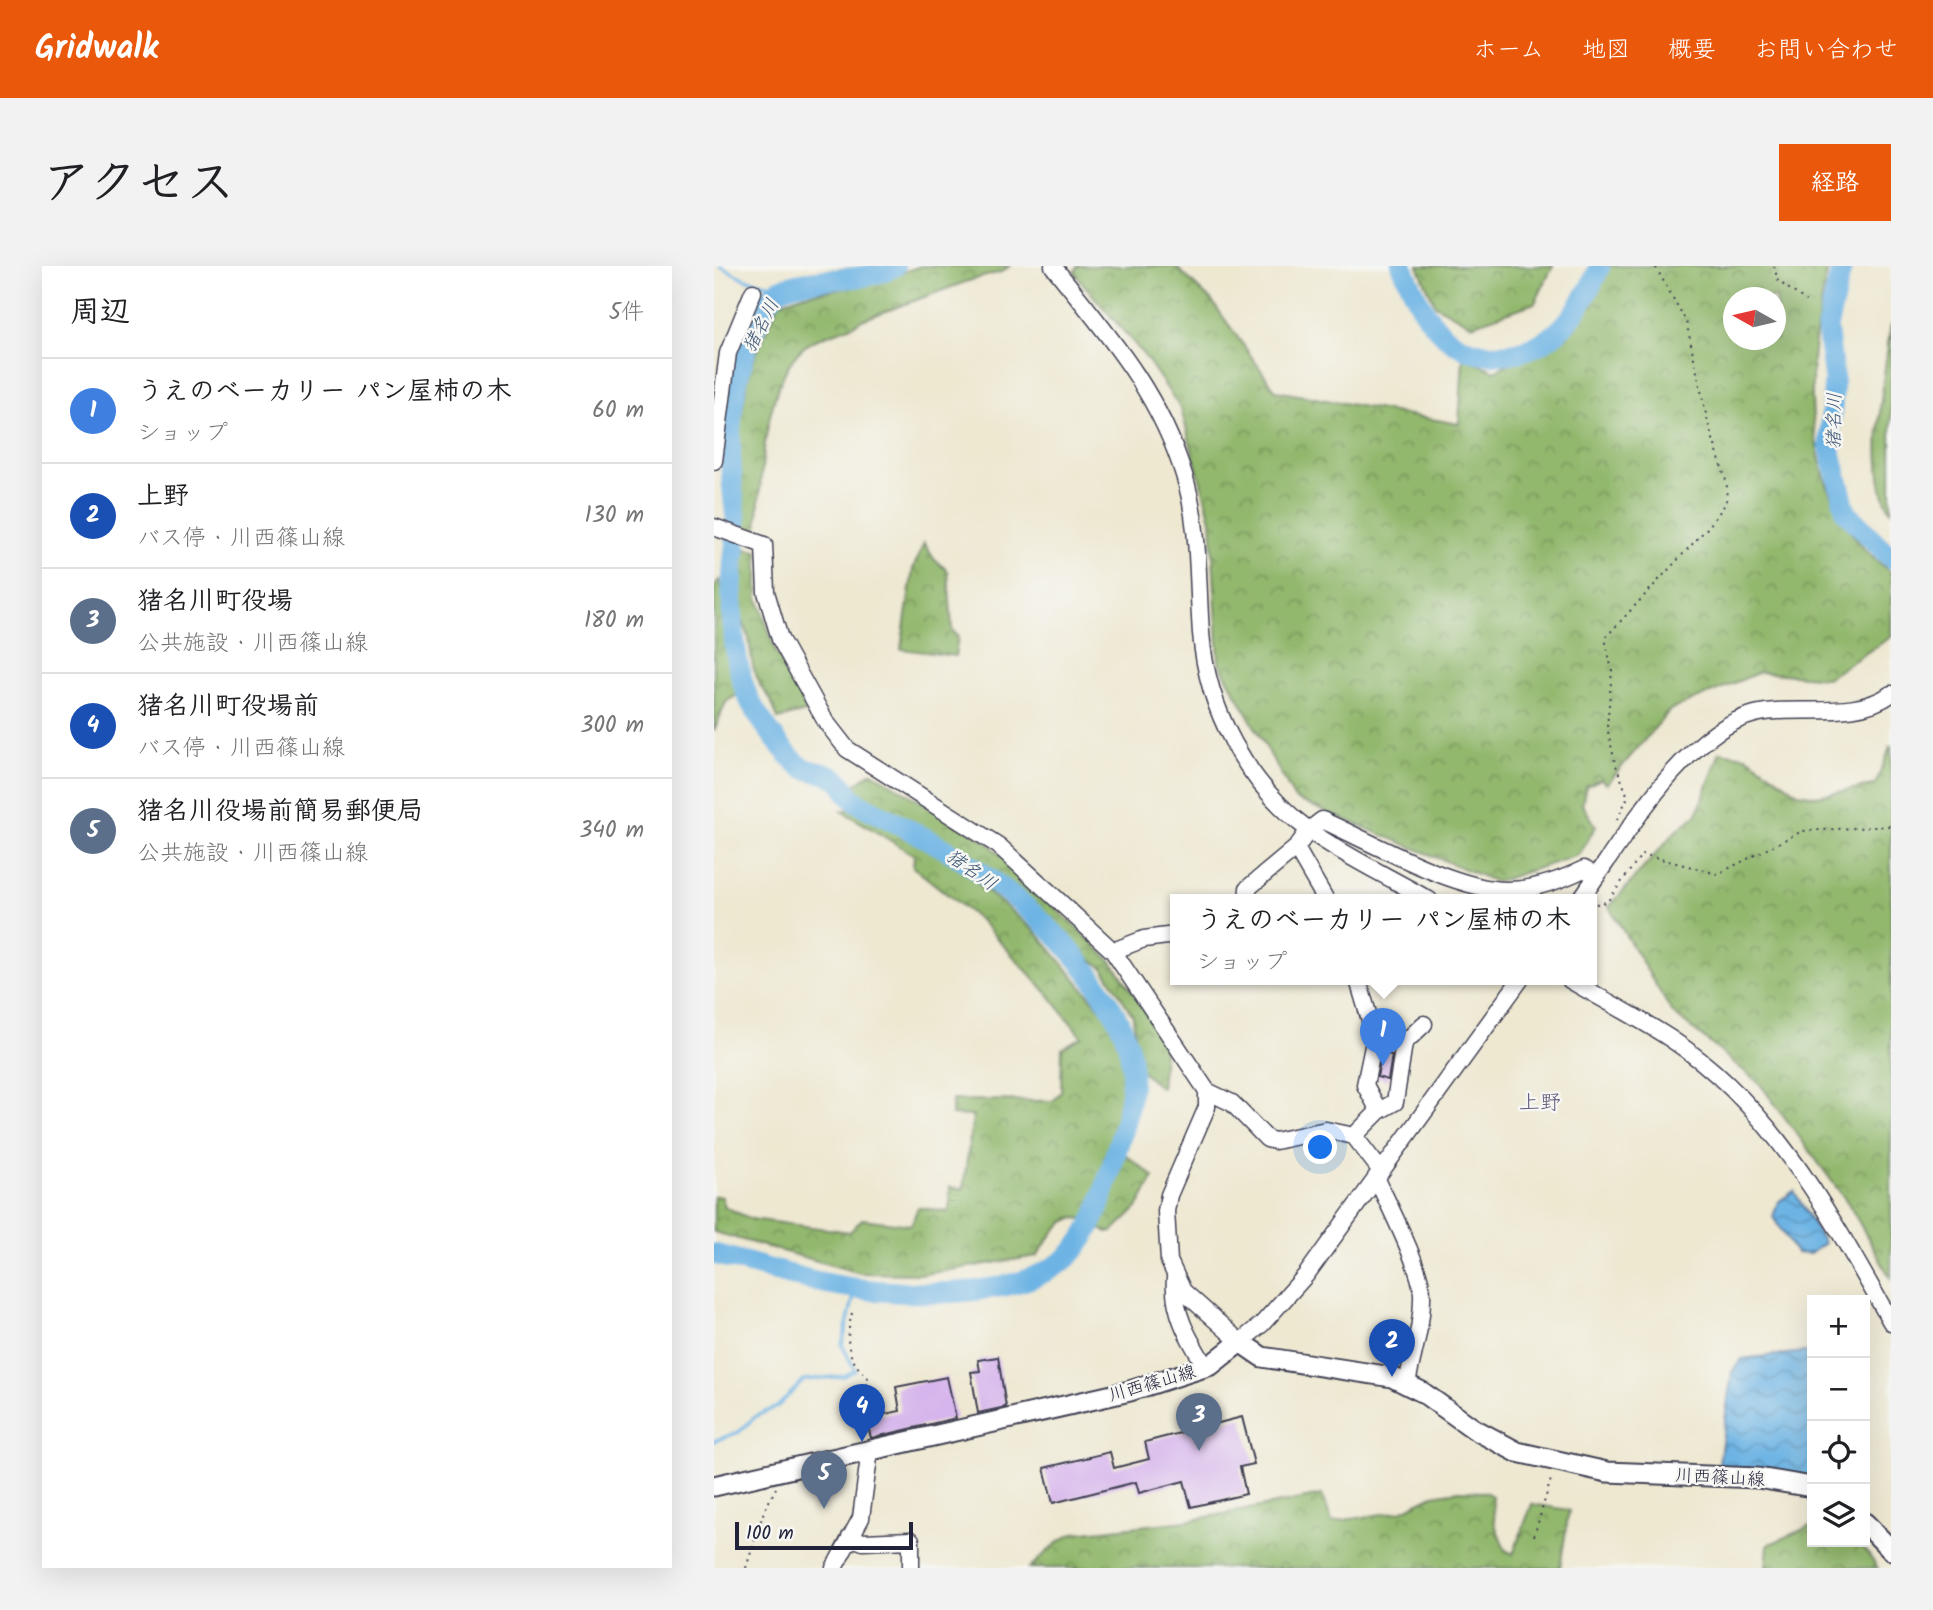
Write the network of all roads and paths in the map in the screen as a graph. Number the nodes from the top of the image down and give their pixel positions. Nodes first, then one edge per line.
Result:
1 (1053, 266) edge
2 (1655, 266) edge
3 (1774, 266) edge
4 (753, 292) dead end
5 (1806, 301) dead end
6 (716, 421) edge
7 (714, 461) edge
8 (715, 527) edge
9 (1891, 694) edge
10 (1616, 822) dead end
11 (1891, 826) edge
12 (1309, 830) junction
13 (1296, 848) junction
14 (1597, 876) junction
15 (1248, 894) edge
16 (1323, 894) edge
17 (1419, 894) edge
18 (1584, 894) edge
19 (1597, 903) edge
20 (1170, 936) edge
21 (1113, 951) junction
22 (1359, 985) edge
23 (1516, 985) edge
24 (1578, 985) edge
25 (1424, 1024) dead end
26 (1207, 1091) junction
27 (1379, 1111) junction
28 (1354, 1136) junction
29 (1378, 1174) junction
30 (1175, 1278) junction
31 (852, 1313) dead end
32 (1891, 1322) edge
33 (1240, 1342) junction
34 (1206, 1367) junction
35 (1407, 1384) junction
36 (870, 1450) junction
37 (1556, 1461) junction
38 (780, 1470) junction
39 (714, 1486) edge
40 (1807, 1486) edge
41 (1870, 1529) edge
42 (1534, 1536) dead end
43 (850, 1537) junction
44 (1891, 1550) edge
45 (746, 1568) edge
46 (834, 1568) edge
47 (911, 1568) edge

1 - 12 street
2 - 10 path
3 - 5 path
4 - 6 street
6 - 7 street
8 - 21 street
9 - 14 street
11 - 19 path
12 - 13 street
12 - 14 street
12 - 17 street
13 - 15 street
13 - 16 street
14 - 18 street
20 - 21 street
21 - 26 street
22 - 27 street
23 - 29 street
24 - 32 street
25 - 27 street
26 - 28 street
26 - 30 street
27 - 28 street
28 - 29 street
29 - 33 street
29 - 35 street
30 - 33 street
30 - 34 street
31 - 36 path
33 - 34 main road, 川西篠山線
33 - 35 main road, 川西篠山線
34 - 36 main road, 川西篠山線
35 - 37 main road, 川西篠山線
36 - 38 main road, 川西篠山線
36 - 43 street
37 - 40 main road, 川西篠山線
37 - 42 path
38 - 39 main road, 川西篠山線
38 - 45 path
41 - 44 main road
43 - 46 street
43 - 47 street

